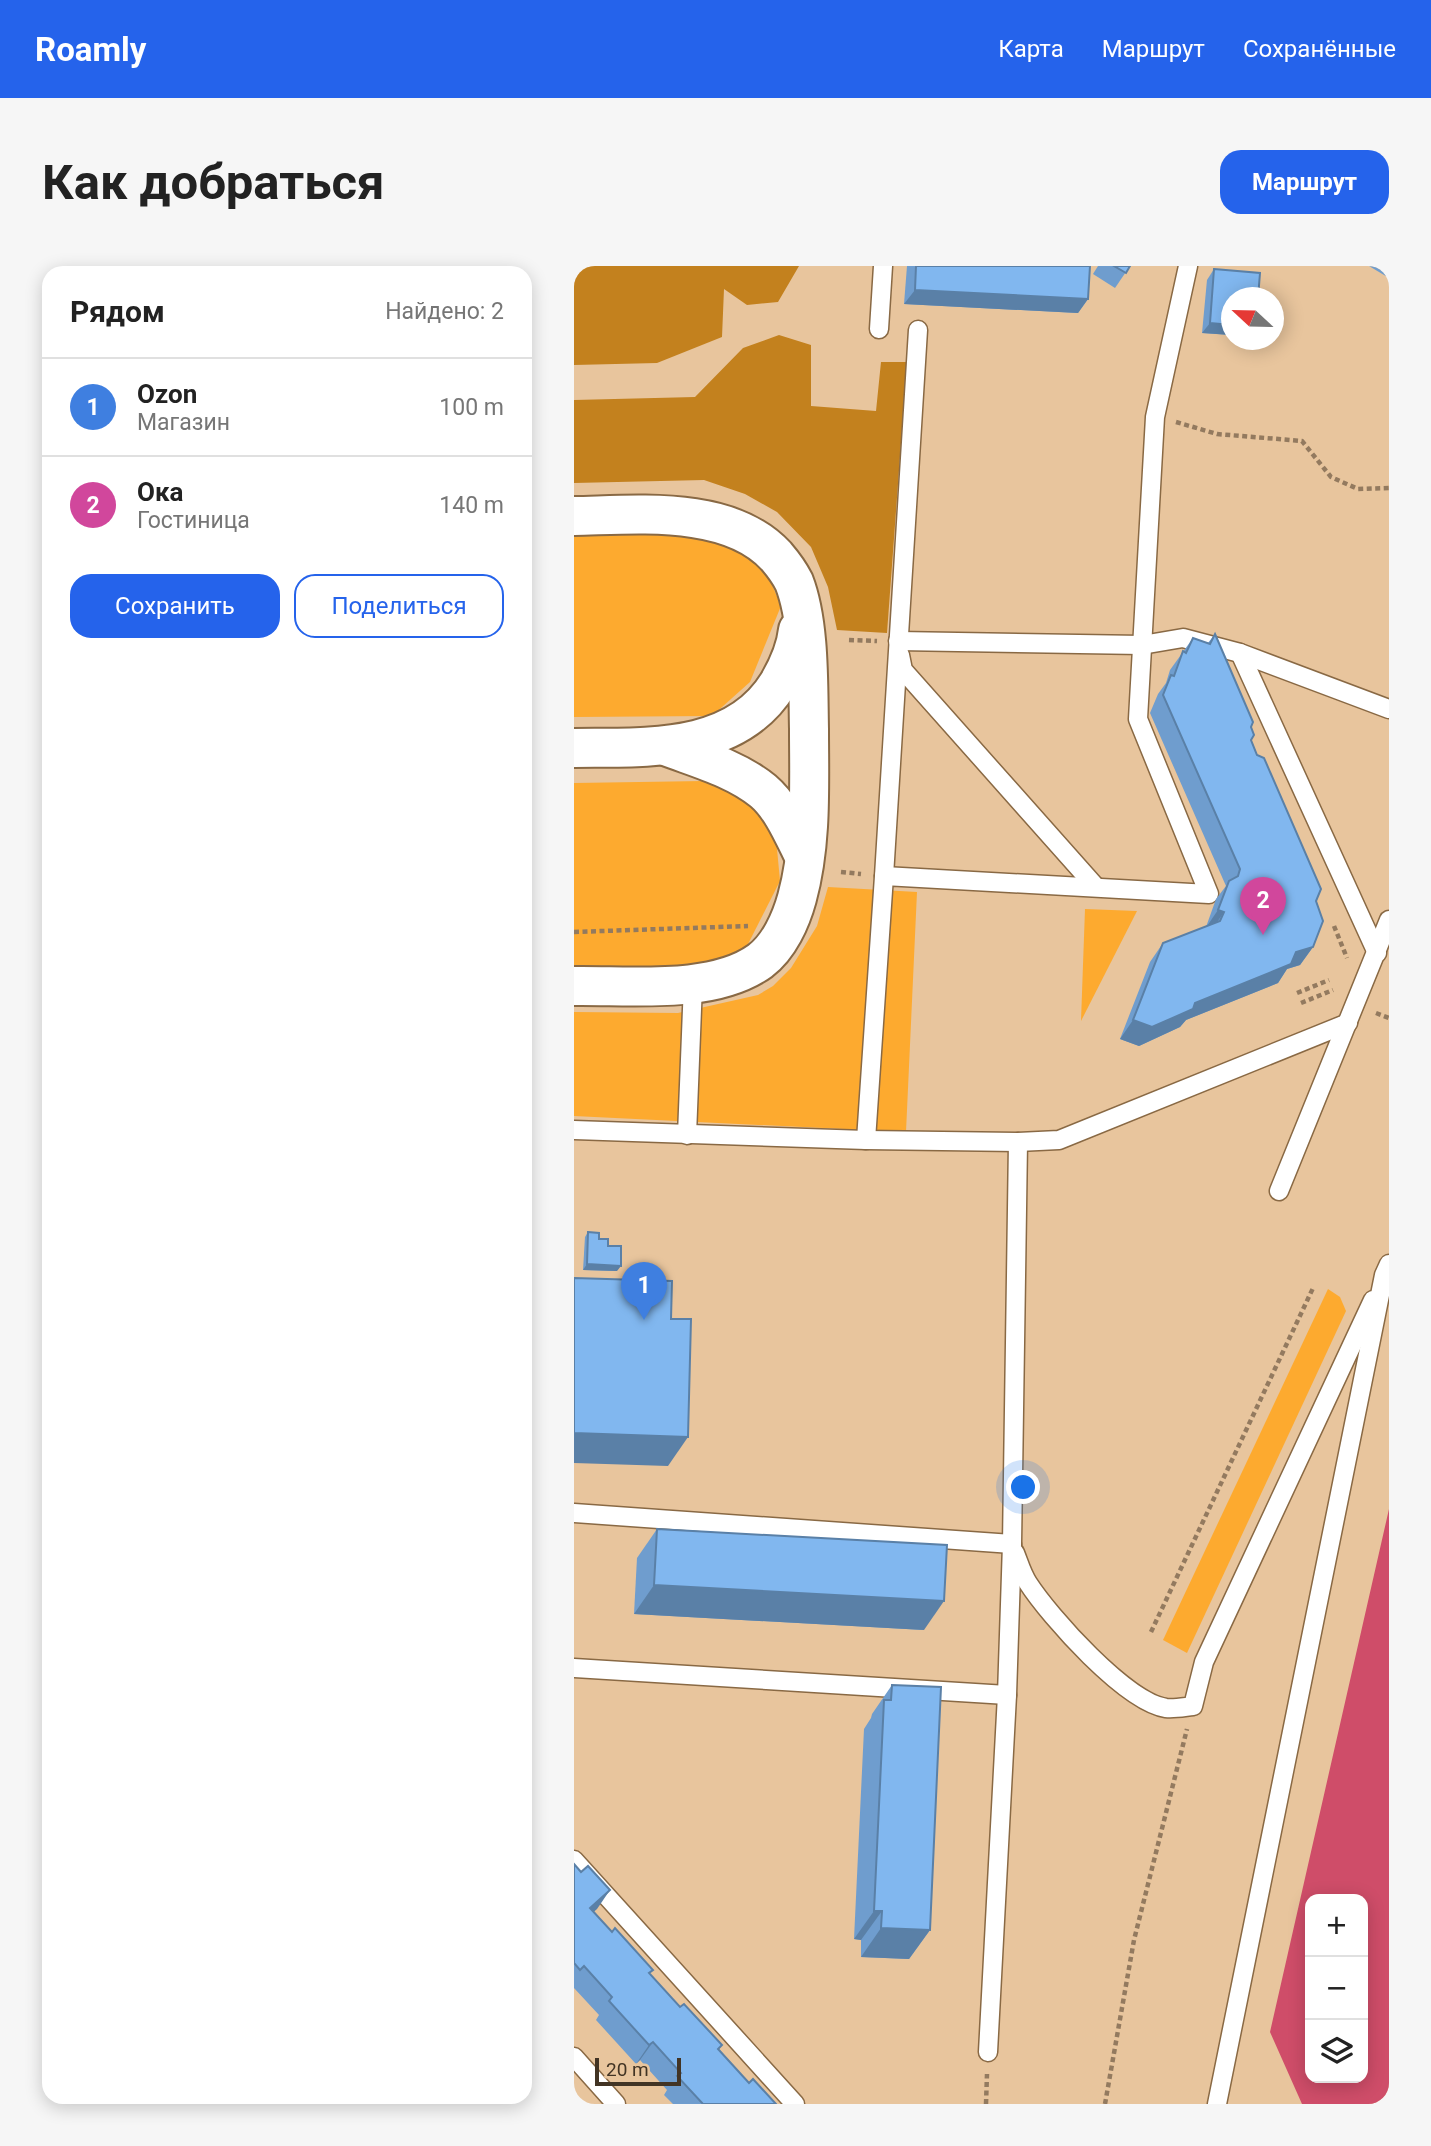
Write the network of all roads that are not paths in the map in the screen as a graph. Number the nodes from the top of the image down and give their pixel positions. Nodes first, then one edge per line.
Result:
1 (883, 266) edge
2 (1188, 266) edge
3 (879, 329) dead end
4 (918, 330) dead end
5 (574, 516) edge
6 (800, 607) junction
7 (898, 641) junction
8 (1142, 645) junction
9 (1240, 653) junction
10 (1389, 709) edge
11 (668, 747) junction
12 (574, 748) edge
13 (804, 856) junction
14 (884, 876) junction
15 (1095, 887) junction
16 (1389, 920) edge
17 (1377, 953) junction
18 (692, 984) junction
19 (574, 986) edge
20 (1348, 1023) junction
21 (574, 1130) edge
22 (687, 1135) junction
23 (866, 1140) junction
24 (1017, 1142) junction
25 (1279, 1191) dead end
26 (1387, 1269) edge
27 (574, 1513) edge
28 (1012, 1544) junction
29 (574, 1668) edge
30 (1007, 1695) junction
31 (574, 1860) edge
32 (988, 2052) road end
33 (574, 2057) edge
34 (616, 2104) edge
35 (795, 2104) edge
36 (1217, 2104) edge

1 - 3 lane
2 - 8 lane
4 - 7 lane
5 - 6 street
6 - 11 street
6 - 13 street
7 - 8 lane
7 - 14 lane
7 - 15 lane
8 - 9 lane
8 - 15 lane
9 - 10 lane
9 - 17 lane
11 - 12 street
11 - 13 street
13 - 18 street
14 - 15 lane
14 - 23 lane
16 - 17 lane
17 - 20 lane
18 - 19 street
18 - 22 lane
20 - 24 lane
20 - 25 lane
21 - 22 lane
22 - 23 lane
23 - 24 lane
24 - 28 lane
26 - 28 lane
26 - 36 lane
27 - 28 lane
28 - 30 lane
29 - 30 lane
30 - 32 lane
31 - 35 lane
33 - 34 lane

